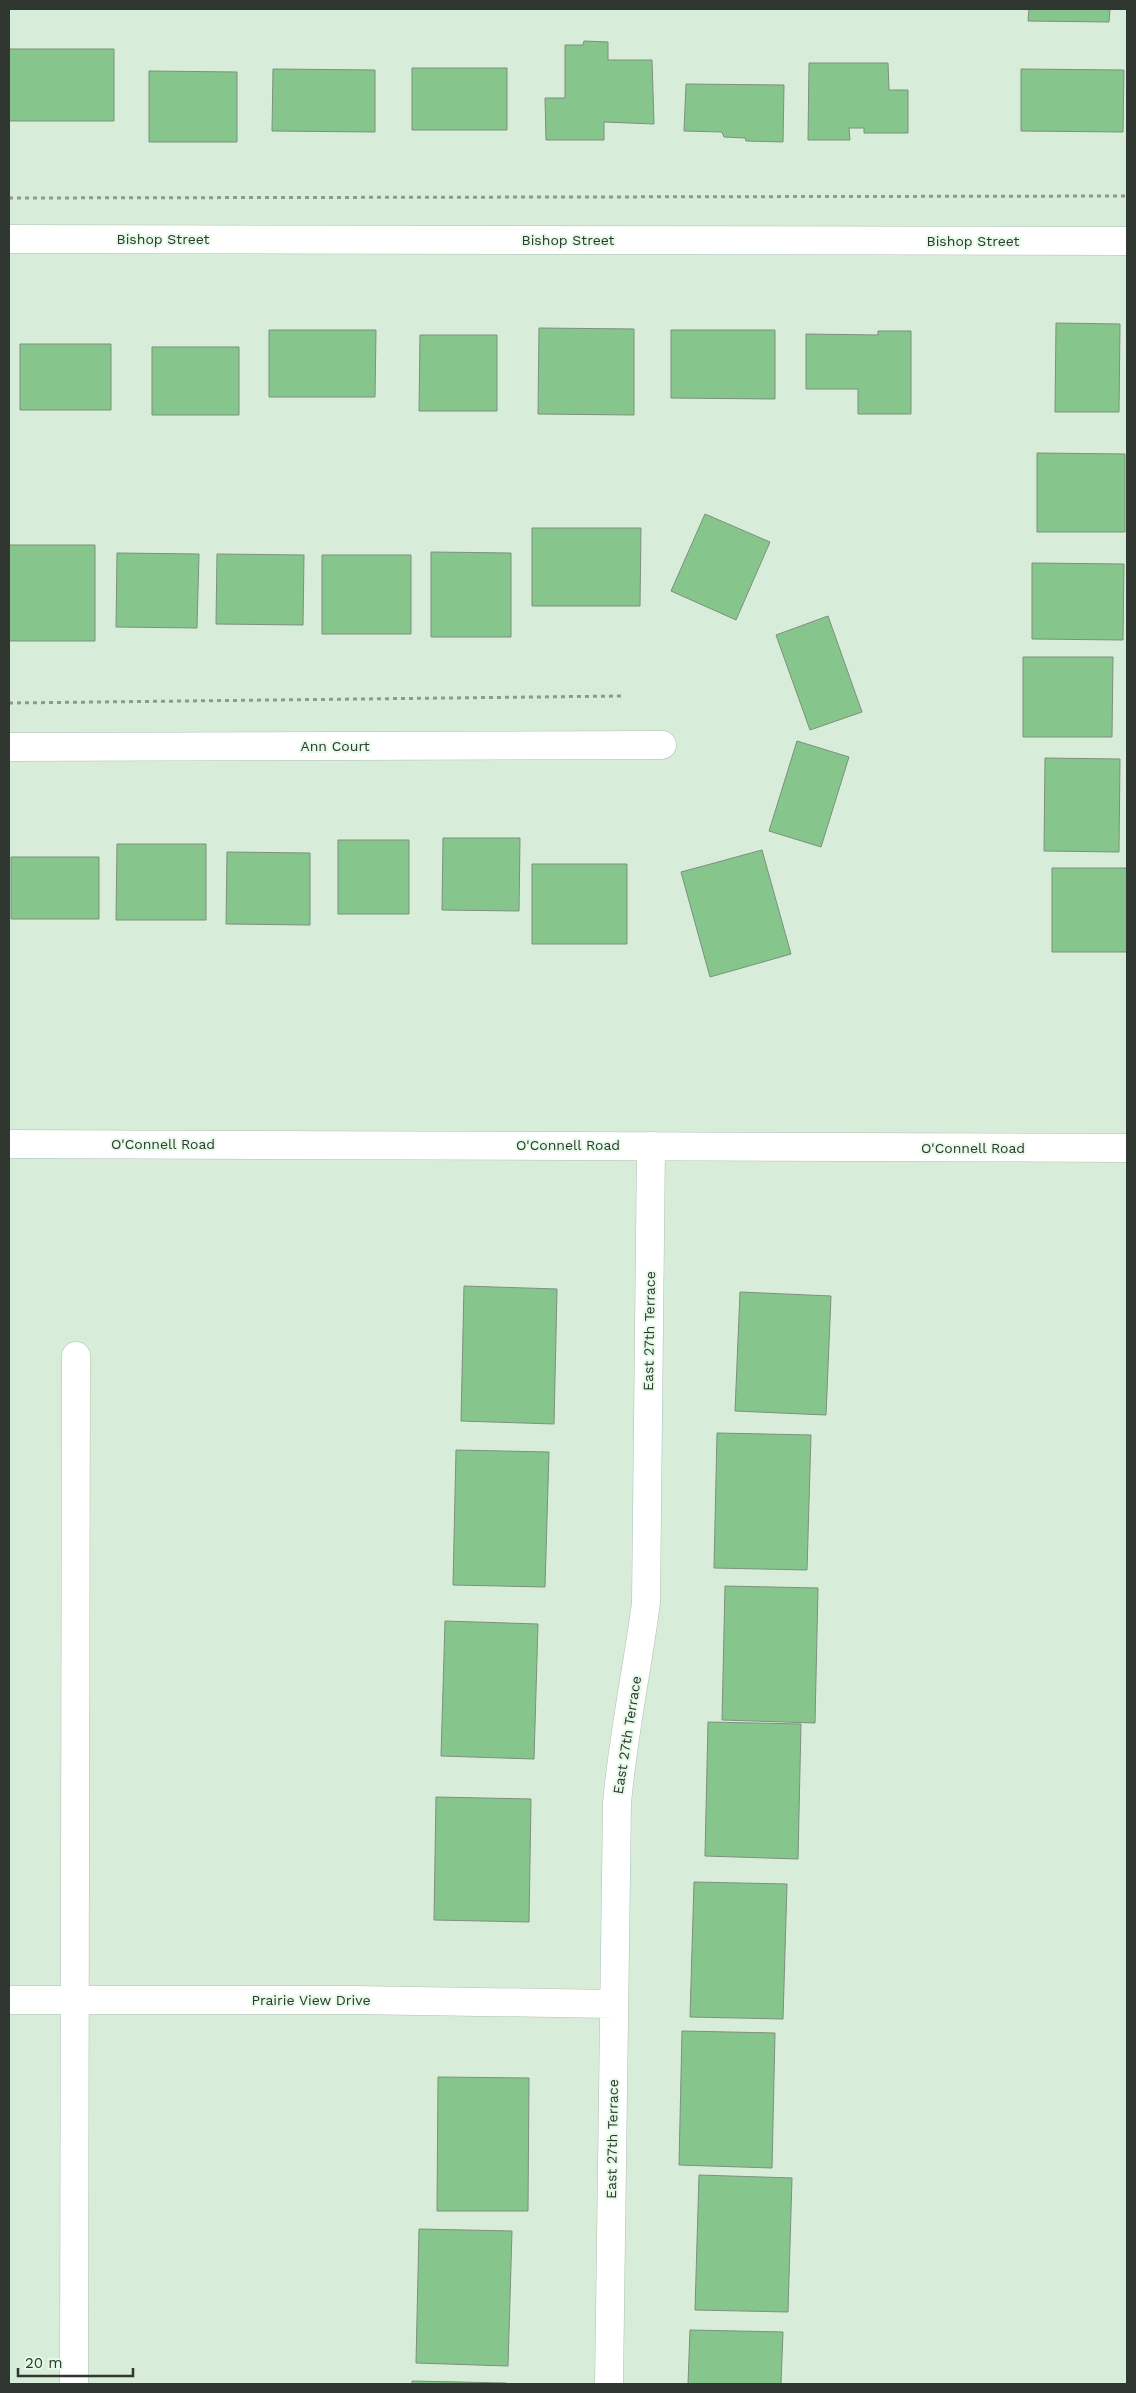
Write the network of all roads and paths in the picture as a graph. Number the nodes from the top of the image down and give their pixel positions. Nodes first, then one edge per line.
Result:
1 (1127, 196) edge
2 (9, 198) edge
3 (9, 239) edge
4 (1127, 241) edge
5 (622, 696) dead end
6 (9, 703) edge
7 (662, 745) dead end
8 (9, 747) edge
9 (9, 1144) edge
10 (650, 1146) junction
11 (1127, 1148) edge
12 (76, 1356) dead end
13 (9, 2000) edge
14 (76, 2001) junction
15 (614, 2004) junction
16 (74, 2384) edge
17 (609, 2384) edge

1 - 2 path
3 - 4 street, Bishop Street
5 - 6 path
7 - 8 street, Ann Court
9 - 10 street, O'Connell Road
10 - 11 street, O'Connell Road
10 - 15 street, East 27th Terrace
12 - 14 street
13 - 14 street, Prairie View Drive
14 - 15 street, Prairie View Drive
14 - 16 street
15 - 17 street, East 27th Terrace

